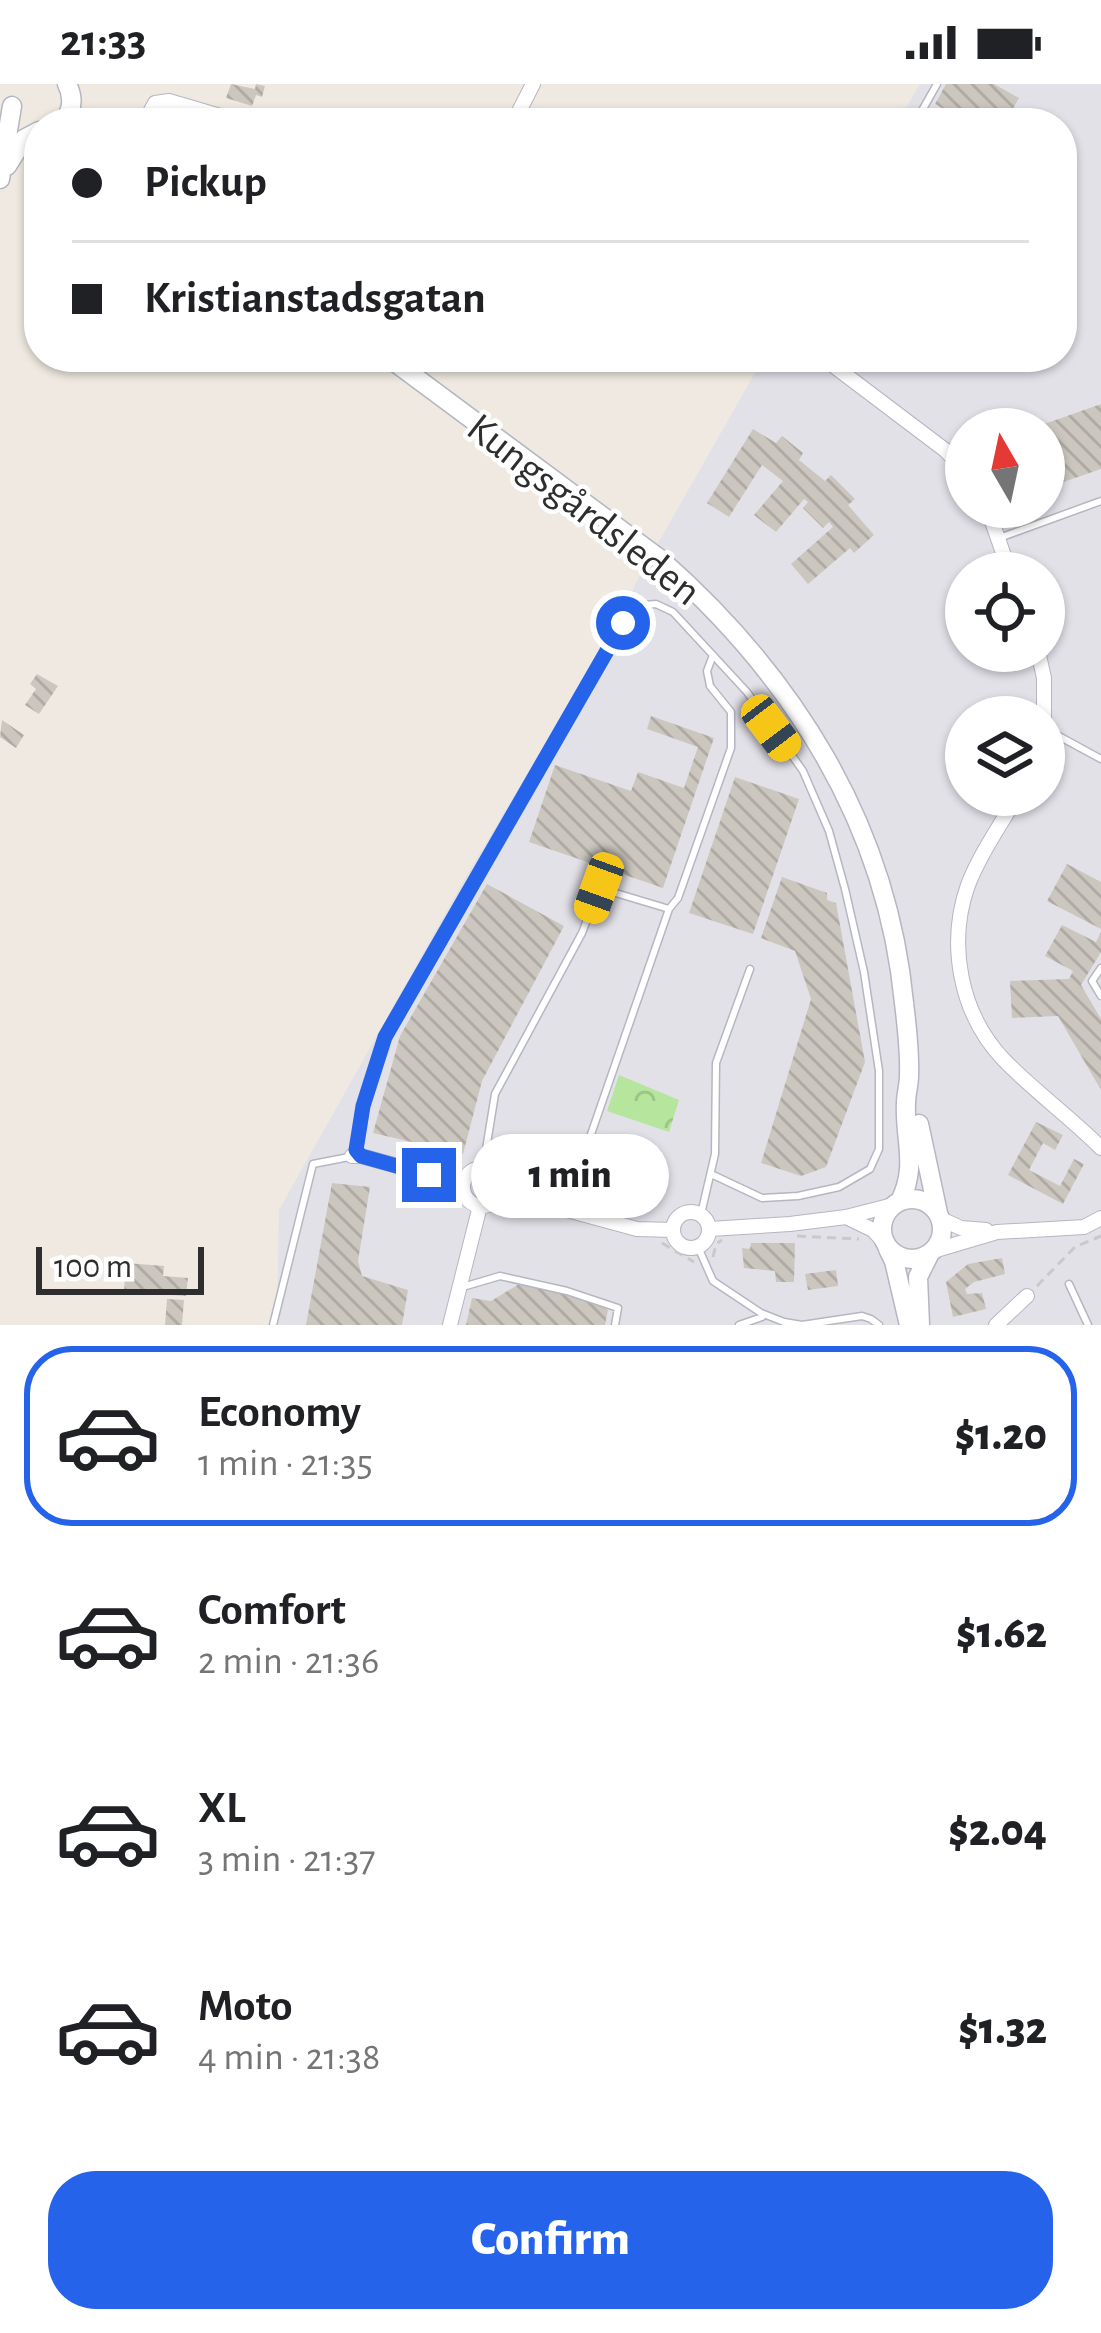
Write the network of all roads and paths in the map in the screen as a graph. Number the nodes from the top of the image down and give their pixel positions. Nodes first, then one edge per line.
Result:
1 (12, 94) edge
2 (152, 108) edge
3 (193, 108) edge
4 (24, 124) edge
5 (24, 139) edge
6 (0, 180) edge
7 (408, 372) edge
8 (842, 372) edge
9 (945, 450) edge
10 (1101, 501) edge
11 (994, 528) edge
12 (998, 538) junction
13 (1003, 552) edge
14 (713, 655) junction
15 (1065, 740) edge
16 (1101, 746) edge
17 (1098, 758) edge
18 (1006, 816) edge
19 (669, 909) junction
20 (1101, 968) edge
21 (750, 969) dead end
22 (1101, 996) edge
23 (909, 1073) junction
24 (1101, 1148) edge
25 (357, 1156) junction
26 (483, 1168) junction
27 (711, 1174) junction
28 (463, 1184) junction
29 (501, 1188) junction
30 (571, 1192) junction
31 (897, 1203) junction
32 (480, 1206) junction
33 (555, 1206) junction
34 (576, 1211) junction
35 (701, 1214) junction
36 (939, 1216) junction
37 (1101, 1218) edge
38 (843, 1223) junction
39 (710, 1228) junction
40 (673, 1230) junction
41 (997, 1232) junction
42 (1101, 1236) edge
43 (785, 1237) dead end
44 (730, 1238) dead end
45 (844, 1239) junction
46 (880, 1244) junction
47 (698, 1247) junction
48 (931, 1253) junction
49 (713, 1281) junction
50 (1069, 1284) dead end
51 (466, 1286) dead end
52 (1027, 1296) joint
53 (762, 1318) edge
54 (273, 1325) edge
55 (450, 1325) edge
56 (615, 1325) edge
57 (739, 1325) edge
58 (879, 1325) edge
59 (909, 1325) edge
60 (920, 1325) edge
61 (996, 1325) edge
62 (1088, 1325) edge

1 - 4 main road
1 - 6 main road
2 - 3 street
5 - 6 main road
7 - 23 main road, Kungsgårdsleden
8 - 9 street
10 - 12 lane
11 - 12 street
12 - 13 street
14 - 19 lane
14 - 25 lane
14 - 27 lane
15 - 17 lane
16 - 17 lane
18 - 24 street
19 - 26 lane
19 - 30 lane
20 - 22 lane
21 - 27 lane
23 - 31 main road, Kungsgårdsleden
23 - 36 main road, Kungsgårdsleden
25 - 28 street
25 - 54 lane
26 - 28 street
26 - 29 street
27 - 35 lane
28 - 32 street
29 - 32 street
29 - 33 street
30 - 33 lane
30 - 34 lane
31 - 36 main road
31 - 38 street
31 - 46 main road, Kungsgårdsleden
32 - 55 street
33 - 34 street
34 - 40 street
35 - 39 street
35 - 40 street
36 - 41 street
36 - 48 main road, Kungsgårdsleden
37 - 41 street
38 - 39 street
38 - 45 path
38 - 46 street
39 - 47 street
40 - 47 street
41 - 48 street
42 - 52 path
43 - 45 path
44 - 49 path
45 - 46 path
46 - 48 main road
46 - 59 main road, Kungsgårdsleden
47 - 49 lane
48 - 60 main road, Kungsgårdsleden
49 - 53 lane
50 - 62 lane
51 - 56 lane
52 - 61 street
53 - 57 lane
53 - 58 lane

